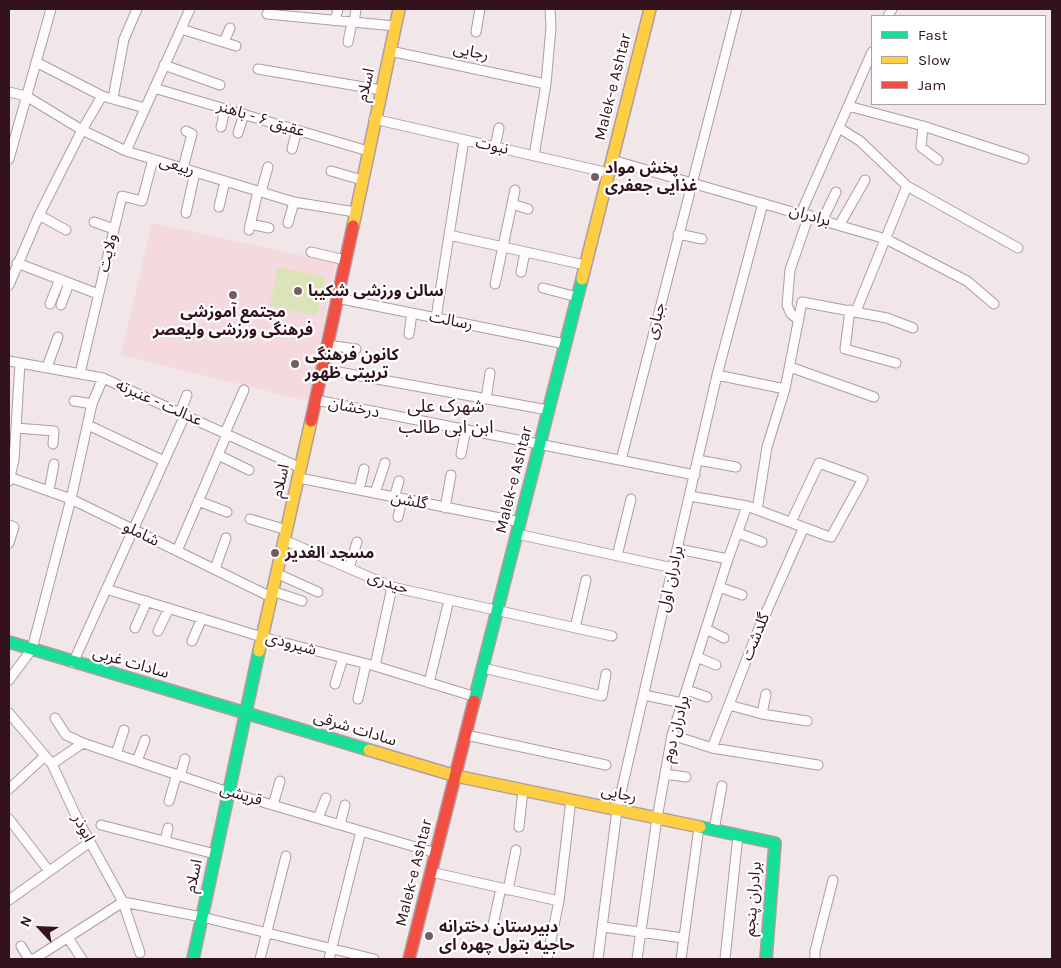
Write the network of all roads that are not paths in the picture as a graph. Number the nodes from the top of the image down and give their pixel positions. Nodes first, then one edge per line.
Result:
1 (50, 9) edge
2 (137, 9) edge
3 (190, 9) edge
4 (338, 9) edge
5 (356, 9) edge
6 (399, 9) edge
7 (480, 9) edge
8 (550, 9) edge
9 (650, 9) edge
10 (737, 9) edge
11 (490, 11) dead end
12 (292, 13) edge
13 (267, 14) dead end
14 (336, 21) junction
15 (353, 22) junction
16 (395, 26) junction
17 (230, 28) dead end
18 (181, 29) junction
19 (476, 32) dead end
20 (224, 42) junction
21 (348, 42) dead end
22 (236, 46) dead end
23 (390, 51) junction
24 (871, 54) edge
25 (36, 62) junction
26 (164, 65) junction
27 (258, 69) dead end
28 (546, 84) junction
29 (220, 85) dead end
30 (154, 88) junction
31 (381, 90) junction
32 (9, 92) edge
33 (26, 96) junction
34 (102, 96) junction
35 (113, 98) junction
36 (848, 106) junction
37 (145, 108) junction
38 (225, 108) junction
39 (244, 114) junction
40 (374, 119) junction
41 (923, 126) junction
42 (221, 127) dead end
43 (499, 128) dead end
44 (838, 128) junction
45 (82, 130) junction
46 (296, 130) junction
47 (186, 132) dead end
48 (238, 134) dead end
49 (464, 140) junction
50 (495, 147) junction
51 (292, 149) dead end
52 (126, 151) junction
53 (368, 151) junction
54 (534, 156) junction
55 (9, 158) edge
56 (153, 159) junction
57 (1024, 159) dead end
58 (612, 160) junction
59 (938, 160) dead end
60 (268, 167) dead end
61 (183, 168) junction
62 (331, 171) dead end
63 (195, 172) junction
64 (609, 172) junction
65 (362, 180) junction
66 (865, 180) dead end
67 (226, 181) junction
68 (691, 183) junction
69 (907, 186) junction
70 (515, 190) dead end
71 (259, 191) junction
72 (836, 192) dead end
73 (294, 202) junction
74 (763, 203) junction
75 (512, 204) junction
76 (219, 207) dead end
77 (528, 209) dead end
78 (355, 212) junction
79 (186, 213) dead end
80 (805, 214) junction
81 (39, 215) junction
82 (823, 219) junction
83 (94, 222) dead end
84 (288, 223) dead end
85 (840, 224) junction
86 (269, 228) dead end
87 (114, 229) junction
88 (66, 230) dead end
89 (678, 234) junction
90 (449, 235) junction
91 (702, 239) dead end
92 (886, 239) junction
93 (503, 247) junction
94 (1018, 248) dead end
95 (311, 252) dead end
96 (525, 252) junction
97 (345, 260) junction
98 (17, 263) junction
99 (585, 265) junction
100 (522, 272) dead end
101 (60, 280) junction
102 (69, 283) junction
103 (495, 284) dead end
104 (9, 285) edge
105 (542, 288) dead end
106 (98, 294) junction
107 (577, 297) junction
108 (337, 298) junction
109 (50, 304) dead end
110 (994, 304) dead end
111 (61, 305) dead end
112 (853, 311) junction
113 (412, 313) junction
114 (436, 318) junction
115 (800, 320) junction
116 (913, 328) dead end
117 (408, 334) dead end
118 (58, 337) dead end
119 (565, 344) junction
120 (327, 345) junction
121 (356, 349) dead end
122 (9, 361) edge
123 (20, 363) junction
124 (896, 363) dead end
125 (47, 367) junction
126 (790, 367) junction
127 (322, 369) junction
128 (80, 373) junction
129 (490, 373) dead end
130 (717, 375) junction
131 (103, 378) junction
132 (244, 390) dead end
133 (785, 390) junction
134 (187, 395) dead end
135 (874, 397) dead end
136 (486, 399) junction
137 (316, 400) junction
138 (74, 401) dead end
139 (92, 404) junction
140 (548, 410) junction
141 (182, 414) junction
142 (88, 425) junction
143 (16, 428) junction
144 (466, 429) junction
145 (226, 433) junction
146 (540, 443) junction
147 (53, 444) dead end
148 (218, 454) junction
149 (461, 454) dead end
150 (620, 460) junction
151 (698, 460) junction
152 (164, 462) junction
153 (385, 463) dead end
154 (54, 464) dead end
155 (736, 467) dead end
156 (364, 469) dead end
157 (249, 470) dead end
158 (300, 473) junction
159 (451, 475) dead end
160 (695, 475) junction
161 (9, 479) edge
162 (399, 482) dead end
163 (359, 490) junction
164 (49, 492) junction
165 (375, 494) junction
166 (690, 496) junction
167 (398, 498) junction
168 (70, 499) junction
169 (631, 499) dead end
170 (198, 501) junction
171 (747, 506) junction
172 (445, 508) junction
173 (757, 510) junction
174 (226, 512) dead end
175 (398, 518) dead end
176 (250, 519) dead end
177 (791, 522) junction
178 (9, 525) edge
179 (804, 527) junction
180 (518, 528) junction
181 (134, 530) junction
182 (738, 533) junction
183 (285, 535) junction
184 (226, 538) dead end
185 (357, 542) dead end
186 (762, 542) dead end
187 (9, 543) edge
188 (678, 548) junction
189 (176, 551) junction
190 (617, 556) junction
191 (728, 559) junction
192 (349, 568) junction
193 (673, 568) junction
194 (215, 569) junction
195 (276, 574) junction
196 (586, 580) dead end
197 (392, 586) junction
198 (719, 587) junction
199 (106, 589) junction
200 (318, 592) dead end
201 (272, 594) junction
202 (742, 595) dead end
203 (450, 600) junction
204 (147, 601) junction
205 (302, 601) dead end
206 (169, 608) junction
207 (497, 612) junction
208 (202, 618) junction
209 (135, 628) dead end
210 (576, 628) junction
211 (706, 630) junction
212 (158, 631) dead end
213 (612, 636) dead end
214 (262, 637) junction
215 (724, 638) dead end
216 (192, 641) dead end
217 (9, 642) edge
218 (32, 649) junction
219 (697, 657) junction
220 (343, 658) junction
221 (73, 663) junction
222 (370, 665) junction
223 (716, 665) dead end
224 (483, 668) junction
225 (606, 674) dead end
226 (9, 680) edge
227 (429, 683) junction
228 (335, 684) dead end
229 (687, 690) junction
230 (766, 694) dead end
231 (644, 695) junction
232 (476, 697) junction
233 (707, 697) dead end
234 (358, 699) dead end
235 (682, 703) junction
236 (729, 705) junction
237 (9, 713) edge
238 (244, 713) junction
239 (762, 714) junction
240 (55, 718) dead end
241 (807, 721) dead end
242 (124, 730) dead end
243 (466, 735) junction
244 (672, 735) junction
245 (145, 740) dead end
246 (83, 743) junction
247 (712, 748) junction
248 (116, 754) junction
249 (45, 756) junction
250 (185, 759) dead end
251 (136, 761) junction
252 (52, 764) junction
253 (606, 765) dead end
254 (818, 765) dead end
255 (665, 774) junction
256 (178, 775) junction
257 (456, 776) junction
258 (686, 777) dead end
259 (280, 781) dead end
260 (722, 786) dead end
261 (9, 789) edge
262 (523, 790) junction
263 (228, 792) junction
264 (326, 798) dead end
265 (571, 800) junction
266 (169, 801) dead end
267 (273, 805) junction
268 (345, 805) dead end
269 (617, 810) junction
270 (318, 818) junction
271 (656, 818) junction
272 (9, 819) edge
273 (101, 824) dead end
274 (340, 825) junction
275 (519, 827) dead end
276 (699, 827) junction
277 (168, 828) dead end
278 (714, 830) junction
279 (361, 831) junction
280 (738, 835) junction
281 (165, 841) junction
282 (90, 842) junction
283 (775, 842) joint
284 (516, 850) dead end
285 (215, 854) junction
286 (436, 854) junction
287 (286, 856) dead end
288 (49, 871) junction
289 (431, 872) junction
290 (833, 880) dead end
291 (505, 889) junction
292 (9, 900) edge
293 (559, 901) junction
294 (123, 902) junction
295 (202, 918) junction
296 (493, 925) dead end
297 (603, 927) junction
298 (640, 932) junction
299 (267, 933) junction
300 (68, 938) junction
301 (683, 938) junction
302 (20, 946) dead end
303 (332, 949) junction
304 (140, 953) dead end
305 (29, 959) edge
306 (34, 959) edge
307 (82, 959) edge
308 (193, 959) edge
309 (260, 959) edge
310 (329, 959) edge
311 (374, 959) edge
312 (409, 959) edge
313 (547, 959) edge
314 (598, 959) edge
315 (636, 959) edge
316 (681, 959) edge
317 (725, 959) edge
318 (766, 959) edge
319 (815, 959) edge

1 - 25 street
2 - 35 street
3 - 18 street
4 - 14 street
5 - 15 street
6 - 16 street, اسلام
7 - 11 street
7 - 19 street
8 - 28 street
9 - 58 street, Malek-e Ashtar
10 - 68 street, جباری
12 - 13 street
12 - 14 street
14 - 15 street
15 - 16 street
15 - 21 street
16 - 23 street, اسلام
17 - 20 street
18 - 20 street
18 - 26 street
20 - 22 street
23 - 28 street, رجایی
23 - 31 street, اسلام
24 - 36 street
25 - 33 street
25 - 34 street
26 - 29 street
26 - 30 street
27 - 31 street
28 - 54 street
30 - 37 street
30 - 38 street, عقیق ۶ - باهنر
31 - 40 street, اسلام
32 - 33 street, ربیعی
33 - 45 street, ربیعی
33 - 55 street
34 - 35 street
34 - 45 street
35 - 37 street
36 - 41 street
36 - 44 street
37 - 52 street
38 - 39 street, عقیق ۶ - باهنر
38 - 42 street
39 - 46 street, عقیق ۶ - باهنر
39 - 48 street
40 - 49 street, نبوت
40 - 53 street, اسلام
41 - 57 street
41 - 59 street
43 - 50 street
44 - 69 street
44 - 80 street
45 - 52 street, ربیعی
45 - 81 street
46 - 51 street
46 - 53 street, عقیق ۶ - باهنر
47 - 61 street
49 - 50 street, نبوت
49 - 90 street
50 - 54 street, نبوت
52 - 56 street, ربیعی
53 - 65 street, اسلام
54 - 64 street, نبوت
56 - 61 street, ربیعی
56 - 87 street, ولایت
58 - 64 street, Malek-e Ashtar
58 - 68 street, برادران
60 - 71 street
61 - 63 street, ربیعی
62 - 65 street
63 - 67 street, ربیعی
63 - 79 street
64 - 99 street, Malek-e Ashtar
65 - 78 street, اسلام
66 - 85 street
67 - 71 street, ربیعی
67 - 76 street
68 - 74 street, برادران
68 - 89 street, جباری
69 - 92 street
69 - 94 street
70 - 75 street
71 - 73 street, ربیعی
71 - 86 street
72 - 82 street
73 - 78 street, ربیعی
73 - 84 street
74 - 80 street, برادران
74 - 130 street, برادران اول
75 - 77 street
75 - 93 street
78 - 97 street, اسلام
80 - 82 street, برادران
80 - 115 street
81 - 88 street
81 - 98 street
82 - 85 street, برادران
83 - 87 street
85 - 92 street, برادران
87 - 106 street, ولایت
89 - 91 street
89 - 150 street, جباری
90 - 93 street
90 - 114 street
92 - 110 street, برادران
92 - 112 street
93 - 96 street
93 - 103 street
95 - 97 street
96 - 99 street
96 - 100 street
97 - 108 street, اسلام
98 - 101 street
98 - 104 street
99 - 107 street, Malek-e Ashtar
101 - 102 street
101 - 109 street
102 - 106 street
102 - 111 street
105 - 107 street
106 - 128 street, ولایت
107 - 119 street, Malek-e Ashtar
108 - 113 street, رسالت
108 - 120 street, اسلام
112 - 115 street
112 - 116 street
112 - 124 street
113 - 114 street, رسالت
113 - 117 street
114 - 119 street, رسالت
115 - 126 street
118 - 125 street
119 - 140 street, Malek-e Ashtar
120 - 121 street
120 - 127 street, اسلام
122 - 123 street, عدالت - عنبرته
123 - 125 street, عدالت - عنبرته
123 - 143 street
125 - 128 street, عدالت - عنبرته
126 - 133 street
126 - 135 street
127 - 136 street
127 - 137 street, اسلام
128 - 131 street, عدالت - عنبرته
129 - 136 street
130 - 133 street
130 - 151 street, برادران اول
131 - 139 street
131 - 141 street, عدالت - عنبرته
132 - 145 street
133 - 173 street
134 - 141 street
136 - 140 street
137 - 144 street, درخشان
137 - 158 street, اسلام
138 - 139 street
139 - 142 street
140 - 146 street, Malek-e Ashtar
141 - 145 street, عدالت - عنبرته
141 - 152 street
142 - 152 street
142 - 168 street
143 - 147 street
143 - 161 street
144 - 146 street, درخشان
144 - 149 street
145 - 148 street
145 - 158 street, عدالت - عنبرته
146 - 150 street, درخشان
146 - 180 street, Malek-e Ashtar
148 - 157 street
148 - 170 street
150 - 160 street, درخشان
151 - 155 street
151 - 160 street, برادران اول
152 - 181 street
153 - 165 street
154 - 164 street
156 - 163 street
158 - 163 street, گلشن
158 - 183 street, اسلام
159 - 172 street
160 - 166 street, برادران اول
161 - 164 street, شاملو
162 - 167 street
163 - 165 street, گلشن
164 - 168 street, شاملو
165 - 167 street, گلشن
166 - 171 street
166 - 188 street, برادران اول
167 - 172 street, گلشن
167 - 175 street
168 - 181 street, شاملو
168 - 218 street
169 - 190 street
170 - 174 street
170 - 189 street
171 - 173 street
171 - 182 street, برادران دوم
172 - 180 street, گلشن
173 - 177 street
176 - 183 street, حیدری
177 - 179 street
177 - 179 street
178 - 187 street
179 - 236 street, گلدشت
180 - 190 street, گلشن
180 - 207 street, Malek-e Ashtar
181 - 189 street, شاملو
181 - 199 street
182 - 186 street
182 - 191 street, برادران دوم
183 - 192 street, حیدری
183 - 195 street, اسلام
184 - 194 street
185 - 192 street
188 - 191 street
188 - 193 street, برادران اول
189 - 194 street, شاملو
190 - 193 street, گلشن
191 - 198 street, برادران دوم
192 - 197 street, حیدری
193 - 231 street, برادران اول
194 - 201 street, شاملو
195 - 200 street
195 - 201 street, اسلام
196 - 210 street
197 - 203 street, حیدری
197 - 222 street
198 - 202 street
198 - 211 street, برادران دوم
199 - 204 street, شیرودی
199 - 221 street
201 - 205 street, شاملو
201 - 214 street, اسلام
203 - 207 street, حیدری
203 - 227 street
204 - 206 street, شیرودی
204 - 209 street
206 - 208 street, شیرودی
206 - 212 street
207 - 210 street, حیدری
207 - 224 street, Malek-e Ashtar
208 - 214 street, شیرودی
208 - 216 street
210 - 213 street, حیدری
211 - 215 street
211 - 219 street, برادران دوم
214 - 220 street, شیرودی
214 - 238 street, اسلام
217 - 218 street, سادات غربی
218 - 221 street, سادات غربی
218 - 226 street
219 - 223 street
219 - 229 street, برادران دوم
220 - 222 street, شیرودی
220 - 228 street
221 - 238 street, سادات غربی
222 - 227 street, شیرودی
222 - 234 street
224 - 225 street
224 - 232 street, Malek-e Ashtar
227 - 232 street, شیرودی
229 - 233 street
229 - 235 street, برادران دوم
230 - 239 street
231 - 235 street
231 - 269 street, برادران اول
232 - 243 street, Malek-e Ashtar
235 - 244 street, برادران دوم
236 - 239 street
236 - 247 street, گلدشت
237 - 249 street, ابوذر
238 - 257 street, سادات شرقی
238 - 263 street, اسلام
239 - 241 street
240 - 246 street, قریشی
242 - 248 street
243 - 253 street
243 - 257 street, Malek-e Ashtar
244 - 247 street
244 - 255 street, برادران دوم
245 - 251 street
246 - 248 street, قریشی
246 - 252 street
247 - 254 street
248 - 251 street, قریشی
249 - 252 street, ابوذر
249 - 261 street
250 - 256 street
251 - 256 street, قریشی
252 - 282 street, ابوذر
255 - 258 street
255 - 271 street, برادران دوم
256 - 263 street, قریشی
256 - 266 street
257 - 262 street, رجایی
257 - 286 street, Malek-e Ashtar
259 - 267 street
260 - 278 street
262 - 265 street, رجایی
262 - 275 street
263 - 267 street, قریشی
263 - 285 street, اسلام
264 - 270 street
265 - 269 street, رجایی
265 - 293 street
267 - 270 street, قریشی
268 - 274 street
269 - 271 street, رجایی
269 - 297 street, برادران اول
270 - 274 street, قریشی
271 - 276 street, رجایی
271 - 298 street, برادران دوم
272 - 288 street
273 - 281 street
274 - 279 street, قریشی
276 - 278 street, رجایی
276 - 301 street
277 - 281 street
278 - 280 street, رجایی
279 - 286 street, قریشی
279 - 303 street
280 - 283 street, رجایی
280 - 317 street
281 - 285 street
282 - 288 street
282 - 294 street, ابوذر
283 - 318 street, برادران پنجم
284 - 291 street
285 - 295 street, اسلام
286 - 289 street, Malek-e Ashtar
287 - 299 street
288 - 292 street
289 - 291 street
289 - 312 street, Malek-e Ashtar
290 - 319 street
291 - 293 street
291 - 296 street
293 - 313 street
294 - 295 street
294 - 300 street
294 - 304 street, ابوذر
295 - 299 street
295 - 308 street, اسلام
297 - 298 street
297 - 314 street, برادران اول
298 - 301 street
298 - 315 street, برادران دوم
299 - 303 street
299 - 309 street
300 - 306 street
300 - 307 street
301 - 316 street
302 - 305 street
303 - 310 street
303 - 311 street

